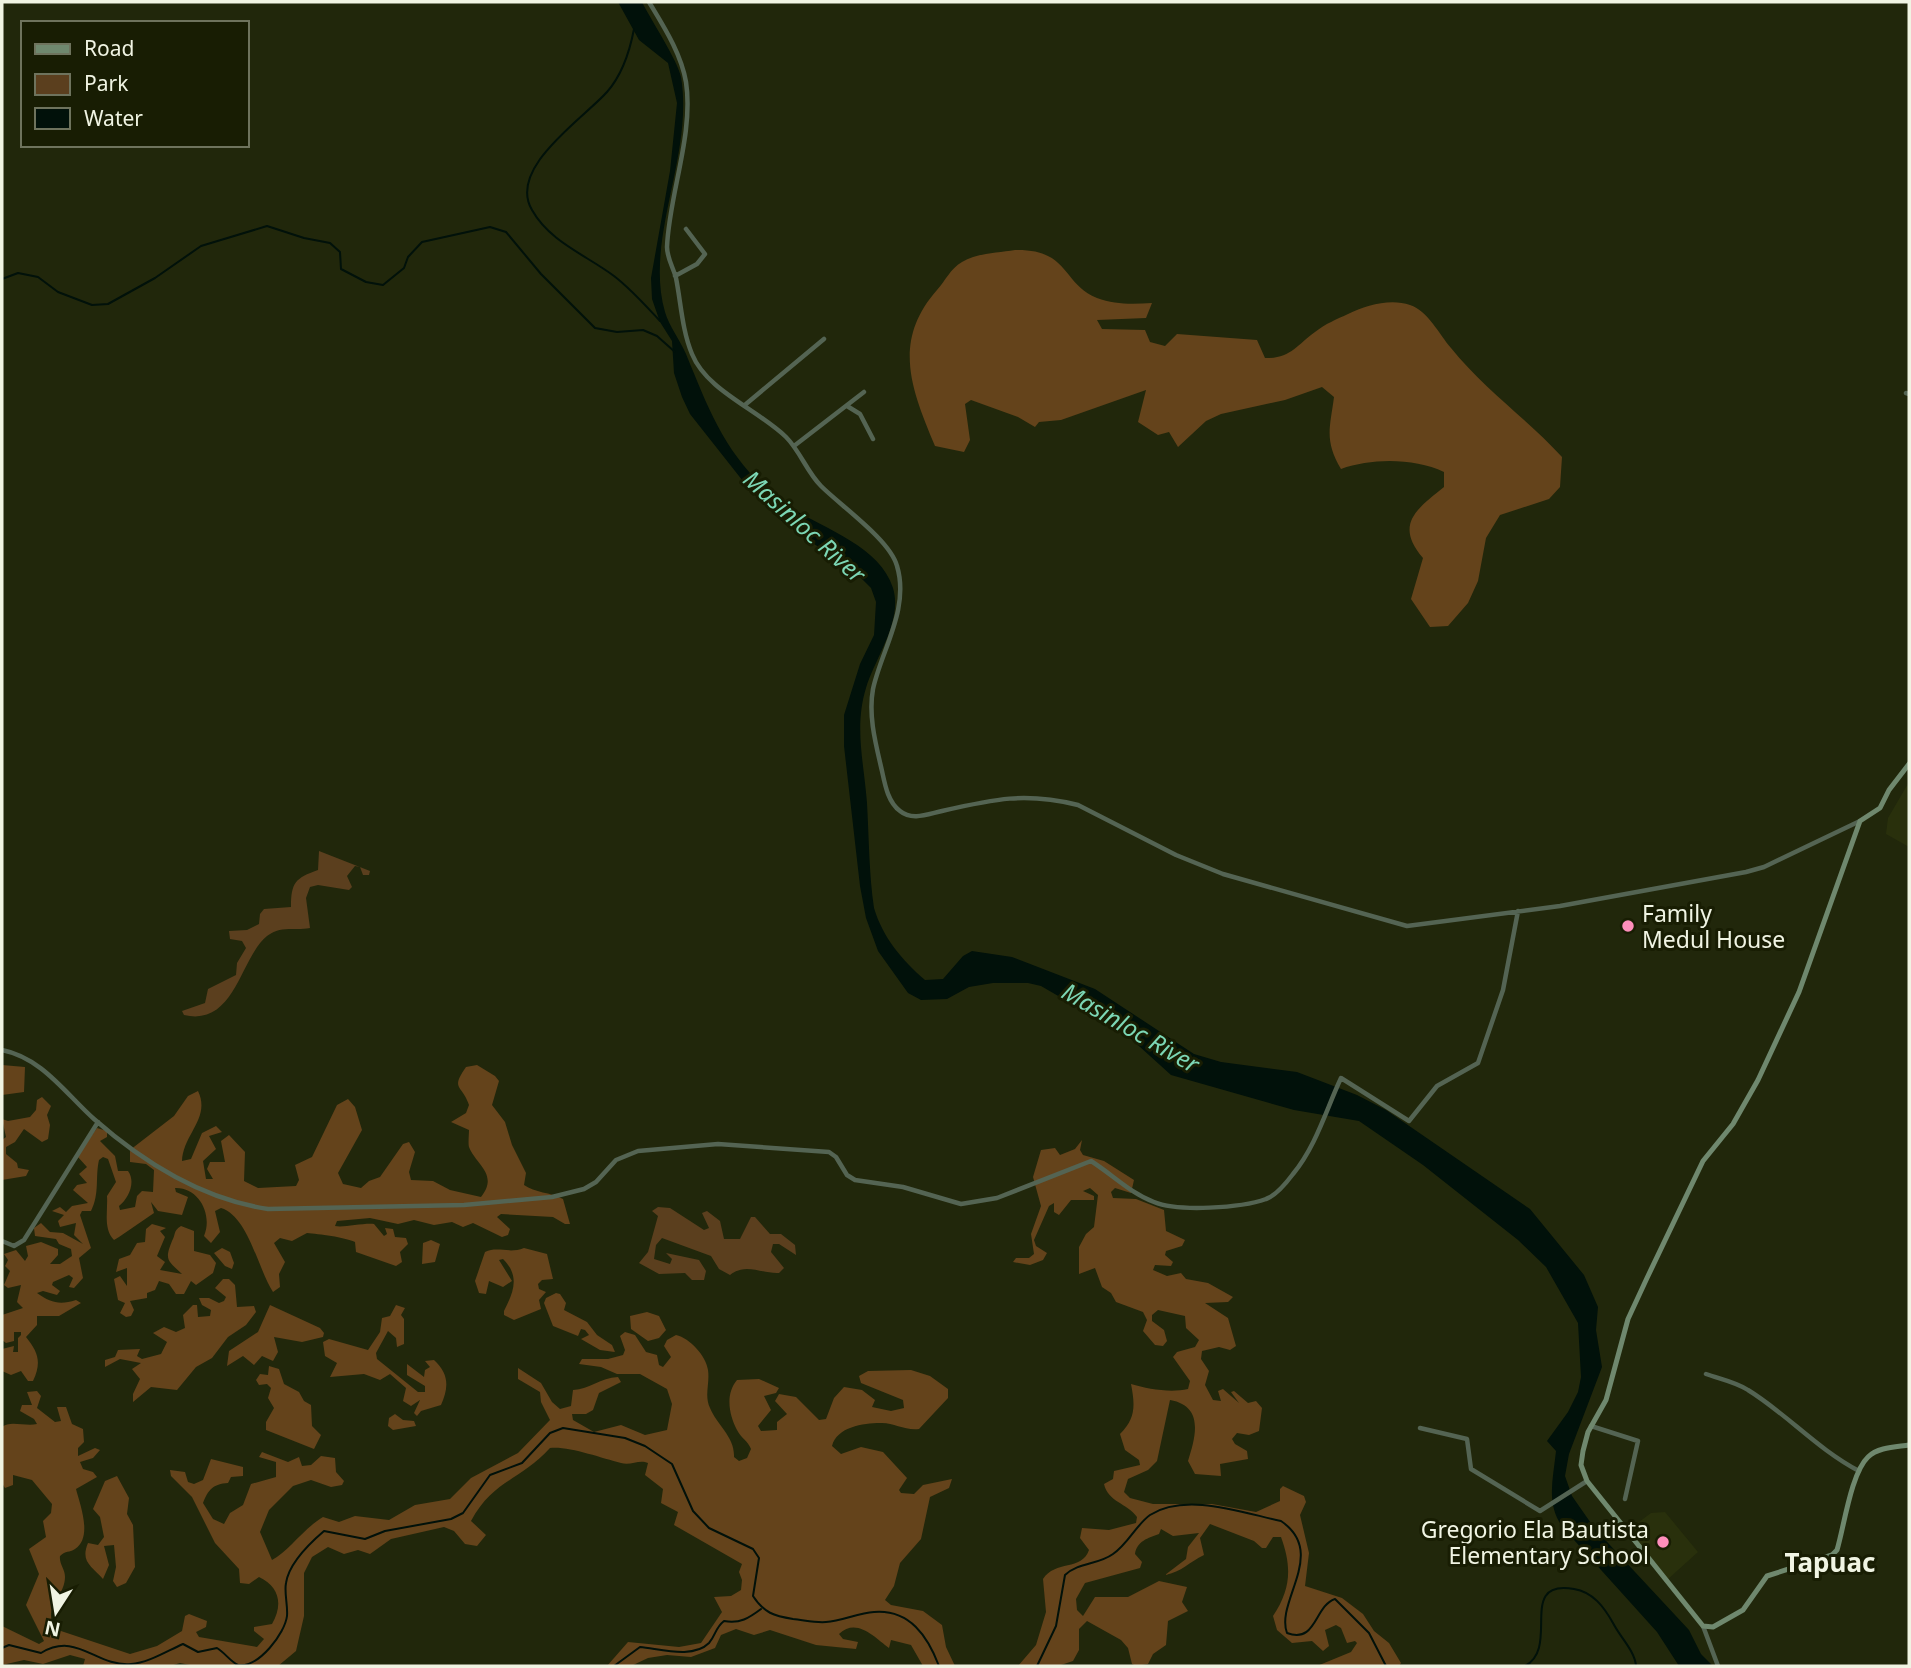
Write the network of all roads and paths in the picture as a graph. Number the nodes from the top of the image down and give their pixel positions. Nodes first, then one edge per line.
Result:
1 (649, 2) edge
2 (686, 229) dead end
3 (675, 276) junction
4 (824, 339) dead end
5 (864, 392) dead end
6 (746, 404) junction
7 (847, 406) junction
8 (873, 439) dead end
9 (794, 446) junction
10 (1909, 764) edge
11 (1860, 821) junction
12 (1518, 911) junction
13 (2, 1050) edge
14 (98, 1122) junction
15 (2, 1241) edge
16 (1706, 1374) dead end
17 (1591, 1426) junction
18 (1420, 1428) dead end
19 (1909, 1445) edge
20 (1859, 1471) junction
21 (1587, 1481) junction
22 (1625, 1499) dead end
23 (1703, 1626) junction
24 (1718, 1666) edge

1 - 3 street
2 - 3 street
3 - 6 street
4 - 6 street
5 - 7 street
6 - 9 street
7 - 8 street
7 - 9 street
9 - 12 street
10 - 11 street
11 - 12 street
11 - 17 street
12 - 14 street
13 - 14 street
14 - 15 street
16 - 20 street
17 - 21 street
17 - 22 street
18 - 21 street
19 - 20 street
20 - 23 street
21 - 23 street
23 - 24 street

